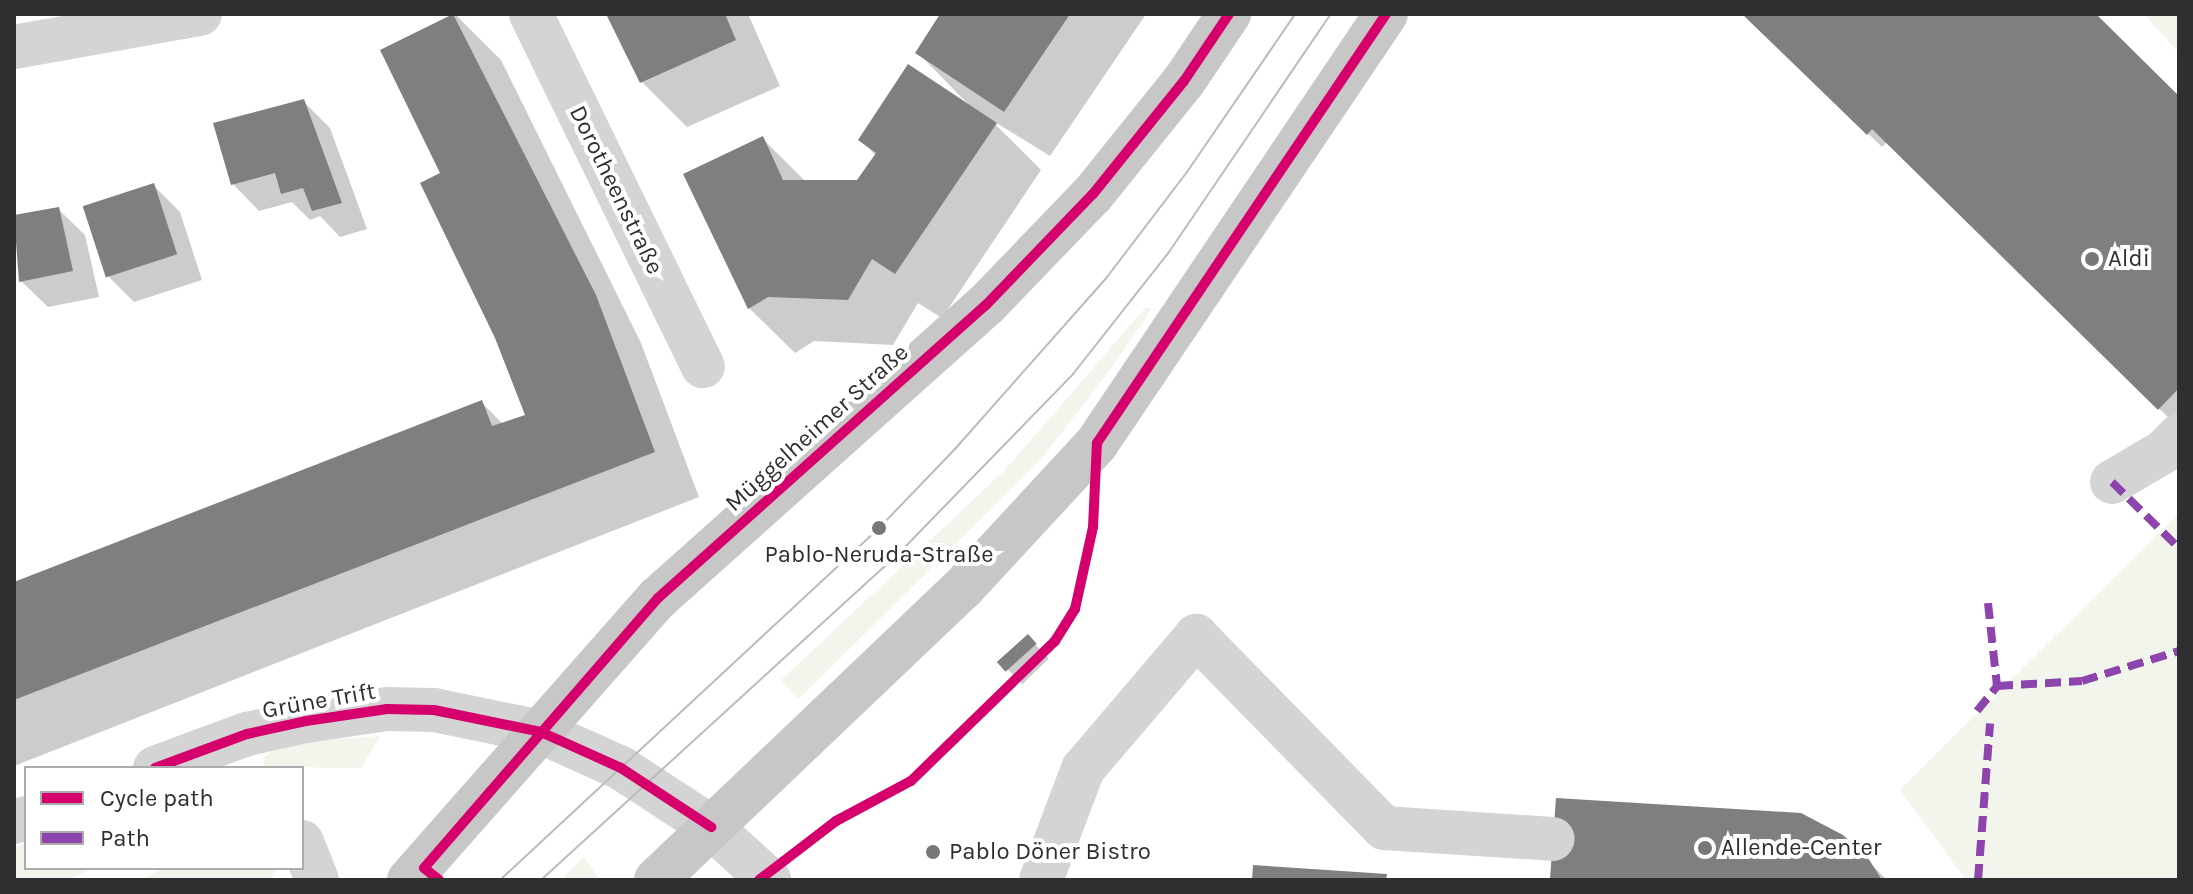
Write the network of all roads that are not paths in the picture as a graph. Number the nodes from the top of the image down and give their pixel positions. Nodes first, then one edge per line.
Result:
1 (200, 14) edge
2 (531, 14) edge
3 (1229, 14) edge
4 (1386, 14) edge
5 (14, 47) edge
6 (703, 366) dead end
7 (2179, 436) edge
8 (2112, 482) dead end
9 (541, 732) junction
10 (182, 765) edge
11 (711, 827) junction
12 (1553, 839) dead end
13 (304, 847) edge
14 (417, 874) edge
15 (317, 880) edge
16 (656, 880) edge
17 (769, 880) edge
18 (1041, 880) edge

1 - 5 street
2 - 6 street, Dorotheenstraße
3 - 9 main road, Müggelheimer Straße
4 - 11 main road
7 - 8 street
9 - 10 street, Grüne Trift
9 - 11 street, Grüne Trift
9 - 14 main road, Müggelheimer Straße
11 - 16 main road
11 - 17 street
12 - 18 street
13 - 15 street

